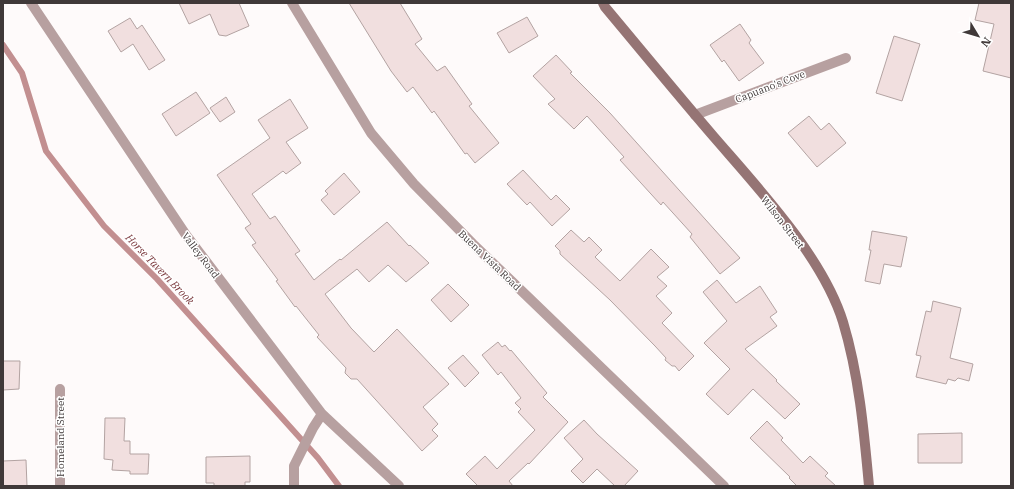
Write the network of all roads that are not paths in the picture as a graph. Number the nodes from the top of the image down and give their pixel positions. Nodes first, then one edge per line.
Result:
1 (31, 3) edge
2 (292, 3) edge
3 (603, 4) edge
4 (846, 58) dead end
5 (695, 115) junction
6 (60, 389) dead end
7 (322, 414) junction
8 (60, 486) edge
9 (294, 486) edge
10 (398, 486) edge
11 (724, 486) edge
12 (869, 486) edge

1 - 7 street, Valley Road
2 - 11 street, Buena Vista Road
3 - 5 main road, Wilson Street
4 - 5 street, Capuano's Cove
5 - 12 main road, Wilson Street
6 - 8 street, Homeland Street
7 - 9 street
7 - 10 street, Valley Road

